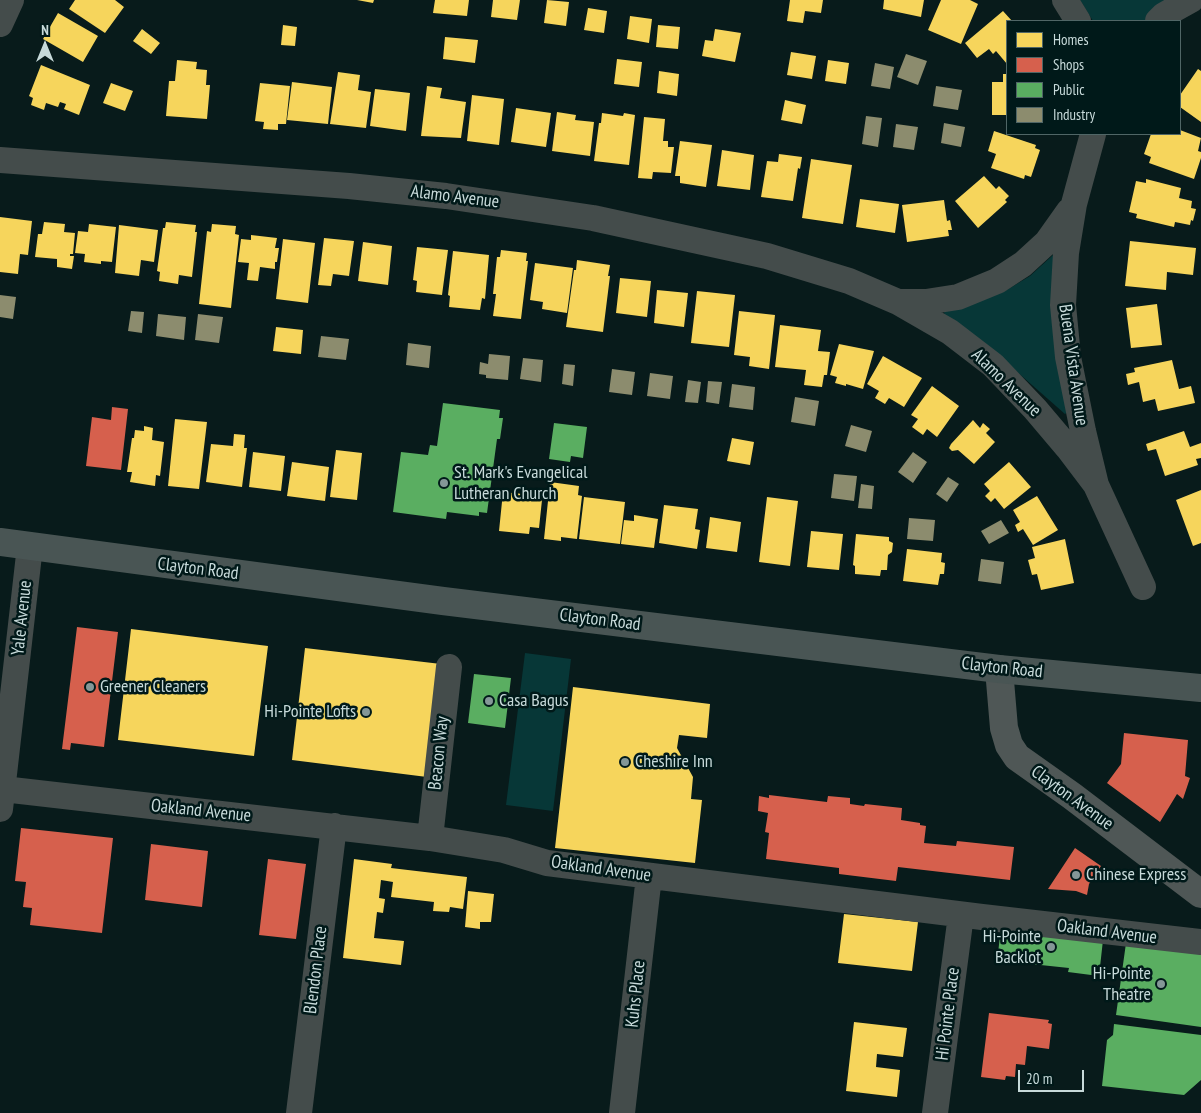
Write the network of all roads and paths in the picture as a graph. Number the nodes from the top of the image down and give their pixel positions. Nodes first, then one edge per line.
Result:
1 (11, 0) edge
2 (1065, 0) edge
3 (1191, 0) edge
4 (1077, 20) edge
5 (1159, 20) edge
6 (0, 24) edge
7 (1093, 135) edge
8 (0, 160) edge
9 (1074, 204) junction
10 (898, 302) junction
11 (1096, 485) junction
12 (0, 542) edge
13 (30, 546) junction
14 (1143, 587) dead end
15 (449, 667) dead end
16 (999, 669) junction
17 (1201, 688) edge
18 (1, 799) edge
19 (334, 826) junction
20 (430, 838) junction
21 (649, 876) junction
22 (1201, 894) edge
23 (961, 915) junction
24 (1201, 942) edge
25 (299, 1113) edge
26 (622, 1113) edge
27 (935, 1113) edge

1 - 6 street
2 - 4 street
3 - 5 street
7 - 9 street, Buena Vista Avenue
8 - 10 street, Alamo Avenue
9 - 10 street, Alamo Avenue
9 - 11 street, Buena Vista Avenue
10 - 11 street, Alamo Avenue
11 - 14 street, Buena Vista Avenue
12 - 13 main road, Clayton Road
13 - 16 main road, Clayton Road
13 - 18 street, Yale Avenue
15 - 20 street, Beacon Way
16 - 17 main road, Clayton Road
16 - 22 street, Clayton Avenue
18 - 19 street, Oakland Avenue
19 - 20 street, Oakland Avenue
19 - 25 street, Blendon Place
20 - 21 street, Oakland Avenue
21 - 23 street, Oakland Avenue
21 - 26 street, Kuhs Place
23 - 24 street, Oakland Avenue
23 - 27 street, Hi Pointe Place

